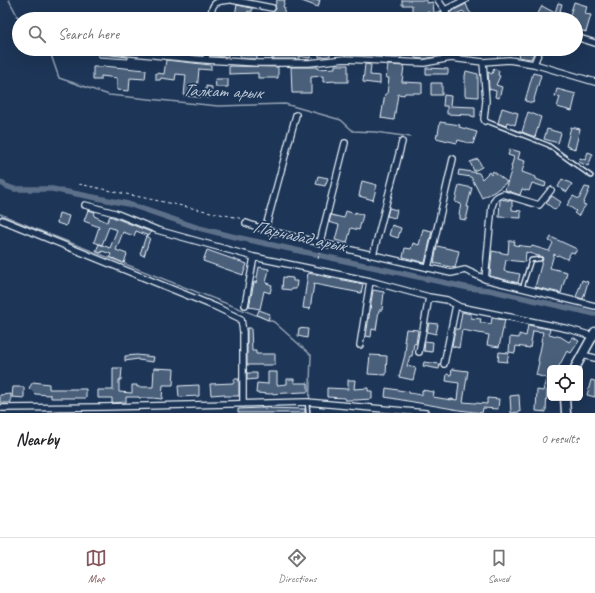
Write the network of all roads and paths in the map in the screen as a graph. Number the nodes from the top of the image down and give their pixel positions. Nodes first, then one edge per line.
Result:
1 (231, 0) edge
2 (438, 0) edge
3 (465, 0) edge
4 (272, 8) dead end
5 (445, 10) joint
6 (211, 12) edge
7 (583, 39) edge
8 (595, 42) edge
9 (164, 56) edge
10 (206, 56) edge
11 (537, 56) edge
12 (451, 58) joint
13 (206, 60) junction
14 (483, 62) junction
15 (534, 64) junction
16 (595, 82) edge
17 (296, 115) dead end
18 (485, 121) joint
19 (402, 142) dead end
20 (345, 143) dead end
21 (453, 159) dead end
22 (591, 176) dead end
23 (79, 184) dead end
24 (551, 190) dead end
25 (84, 205) dead end
26 (2, 220) dead end
27 (246, 224) joint
28 (265, 230) junction
29 (320, 242) junction
30 (320, 249) dead end
31 (373, 255) junction
32 (254, 257) junction
33 (318, 259) dead end
34 (540, 259) dead end
35 (428, 268) junction
36 (484, 279) junction
37 (370, 281) junction
38 (522, 289) junction
39 (429, 297) junction
40 (245, 305) dead end
41 (456, 305) junction
42 (595, 306) edge
43 (594, 334) edge
44 (360, 345) dead end
45 (419, 352) dead end
46 (582, 355) junction
47 (595, 358) edge
48 (444, 364) dead end
49 (577, 365) edge
50 (565, 401) edge
51 (307, 402) junction
52 (243, 404) junction
53 (0, 408) edge
54 (308, 413) edge
55 (426, 413) edge
56 (566, 413) edge

1 - 4 street
1 - 6 street
2 - 5 street
3 - 5 street
7 - 8 street
9 - 13 street
10 - 13 street
11 - 15 street
12 - 13 street
12 - 14 street
14 - 15 street
14 - 18 street
15 - 16 street
17 - 28 street
18 - 22 lane
19 - 31 street
20 - 29 street
21 - 35 street
23 - 27 path
24 - 36 street
25 - 32 street
26 - 52 street
27 - 28 street
28 - 29 street
29 - 31 street
30 - 33 path
31 - 35 street
32 - 37 street
32 - 40 street
34 - 38 lane
35 - 36 street
36 - 38 street
37 - 39 street
37 - 44 street
38 - 42 street
39 - 41 street
39 - 45 street
41 - 43 street
41 - 48 street
43 - 46 main road
46 - 47 street
46 - 49 main road
50 - 56 main road
51 - 52 street
51 - 54 lane
51 - 55 street
52 - 53 street

